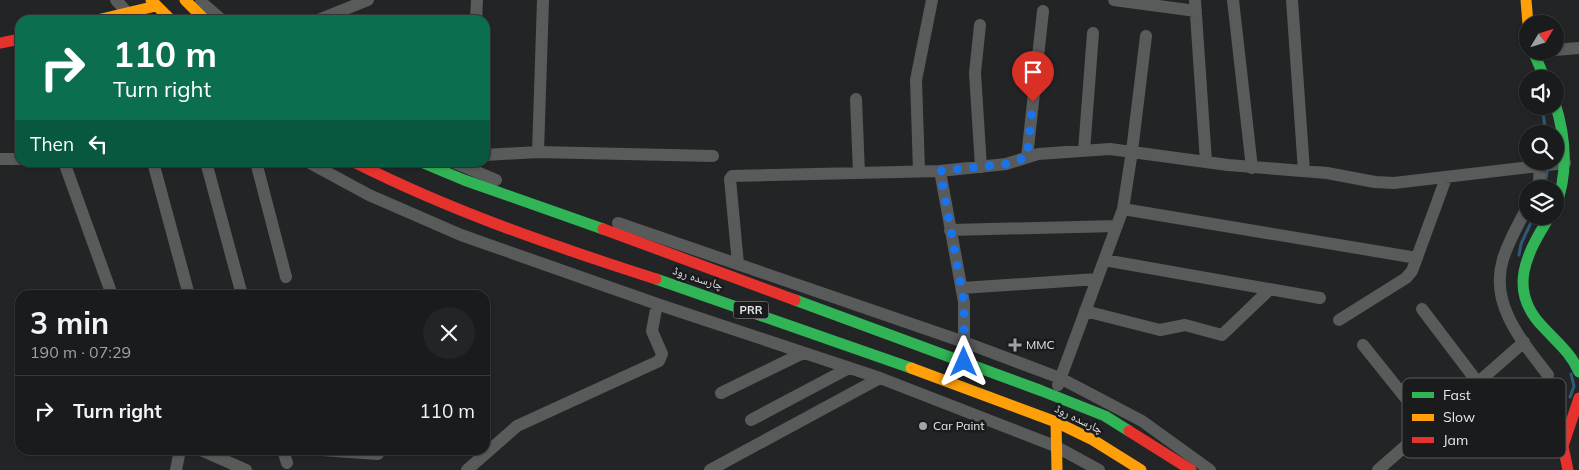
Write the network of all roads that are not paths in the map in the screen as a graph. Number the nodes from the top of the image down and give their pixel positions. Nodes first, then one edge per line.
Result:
1 (116, 0) edge
2 (185, 0) edge
3 (200, 0) edge
4 (368, 0) edge
5 (477, 0) edge
6 (543, 0) edge
7 (932, 0) edge
8 (1114, 0) edge
9 (1233, 0) edge
10 (1292, 0) edge
11 (1526, 0) edge
12 (153, 3) edge
13 (1195, 6) edge
14 (1043, 10) dead end
15 (129, 15) edge
16 (132, 15) edge
17 (166, 15) edge
18 (200, 15) edge
19 (216, 15) edge
20 (330, 15) edge
21 (476, 15) edge
22 (1527, 15) edge
23 (980, 25) dead end
24 (1093, 34) dead end
25 (1146, 36) dead end
26 (15, 40) edge
27 (0, 43) edge
28 (1579, 48) edge
29 (1564, 49) edge
30 (856, 99) dead end
31 (1084, 151) junction
32 (1132, 151) junction
33 (538, 152) junction
34 (490, 155) edge
35 (713, 156) dead end
36 (1027, 157) junction
37 (0, 159) edge
38 (15, 159) edge
39 (1206, 162) junction
40 (66, 167) edge
41 (154, 167) edge
42 (207, 167) edge
43 (257, 167) edge
44 (317, 167) edge
45 (363, 167) edge
46 (433, 167) edge
47 (469, 167) edge
48 (981, 167) junction
49 (1252, 168) junction
50 (1519, 168) edge
51 (919, 171) junction
52 (940, 171) junction
53 (859, 172) junction
54 (1304, 172) junction
55 (1446, 178) junction
56 (1123, 209) junction
57 (1519, 225) edge
58 (1545, 225) edge
59 (1117, 226) junction
60 (950, 230) junction
61 (1417, 258) junction
62 (1104, 260) junction
63 (738, 264) junction
64 (286, 277) dead end
65 (1097, 280) junction
66 (962, 288) junction
67 (1270, 289) junction
68 (110, 290) edge
69 (188, 290) edge
70 (241, 290) edge
71 (1320, 298) dead end
72 (658, 304) junction
73 (1422, 309) dead end
74 (1085, 311) junction
75 (793, 312) junction
76 (1339, 320) dead end
77 (964, 342) junction
78 (1524, 342) junction
79 (1363, 345) dead end
80 (803, 353) junction
81 (964, 362) junction
82 (849, 368) junction
83 (1579, 372) edge
84 (1548, 375) dead end
85 (880, 378) junction
86 (1060, 378) junction
87 (1475, 378) edge
88 (1483, 378) edge
89 (721, 393) dead end
90 (1402, 394) edge
91 (1054, 396) junction
92 (1579, 398) edge
93 (751, 420) dead end
94 (1056, 422) junction
95 (1566, 437) edge
96 (1055, 446) junction
97 (1402, 449) edge
98 (490, 450) edge
99 (179, 455) edge
100 (212, 455) edge
101 (285, 455) edge
102 (484, 455) edge
103 (287, 463) dead end
104 (176, 470) edge
105 (246, 470) edge
106 (467, 470) edge
107 (710, 470) edge
108 (1057, 470) edge
109 (1099, 470) edge
110 (1141, 470) edge
111 (1191, 470) edge
112 (1210, 470) edge
113 (1378, 470) edge

1 - 15 street
2 - 18 main road
3 - 19 street
4 - 20 street
5 - 21 street
6 - 33 street
7 - 51 street
8 - 13 street
9 - 49 street
10 - 54 street
11 - 22 main road
12 - 16 main road
12 - 17 main road
13 - 39 street
14 - 36 street
23 - 48 street
24 - 31 street
25 - 32 street
26 - 27 main road
28 - 29 street
30 - 53 street
31 - 32 street
31 - 36 street
32 - 39 street
32 - 56 street
33 - 34 street
33 - 35 street
36 - 48 street
37 - 38 street
39 - 49 street
40 - 68 street
41 - 69 street
42 - 70 street
43 - 64 street
44 - 72 street
45 - 75 main road, چارسدہ روڈ / PRR
46 - 75 main road, چارسدہ روڈ / PRR
47 - 63 street
48 - 52 street
49 - 54 street
50 - 55 street
51 - 52 street
51 - 53 street
52 - 60 street
53 - 63 street
54 - 55 street
55 - 61 street
56 - 59 street
56 - 61 street
57 - 78 street
58 - 83 main road
59 - 60 street
59 - 62 street
60 - 66 street
61 - 76 street
62 - 65 street
62 - 67 street
63 - 77 street
65 - 66 street
65 - 74 street
66 - 77 street
67 - 71 street
67 - 74 street
72 - 80 street
72 - 98 street
73 - 87 street
74 - 86 street
75 - 81 main road, چارسدہ روڈ / PRR
75 - 94 main road, چارسدہ روڈ / PRR
77 - 81 street
77 - 86 street
78 - 84 street
78 - 88 street
79 - 90 street
80 - 82 street
80 - 89 street
81 - 91 main road, چارسدہ روڈ / PRR
82 - 85 street
82 - 93 street
85 - 96 street
85 - 107 street
86 - 91 street
86 - 112 street
91 - 111 main road, چارسدہ روڈ / PRR
92 - 95 main road
94 - 96 main road
94 - 110 main road, چارسدہ روڈ / PRR
96 - 108 main road
96 - 109 street
97 - 113 street
99 - 104 street
100 - 105 street
101 - 103 street
102 - 106 street

